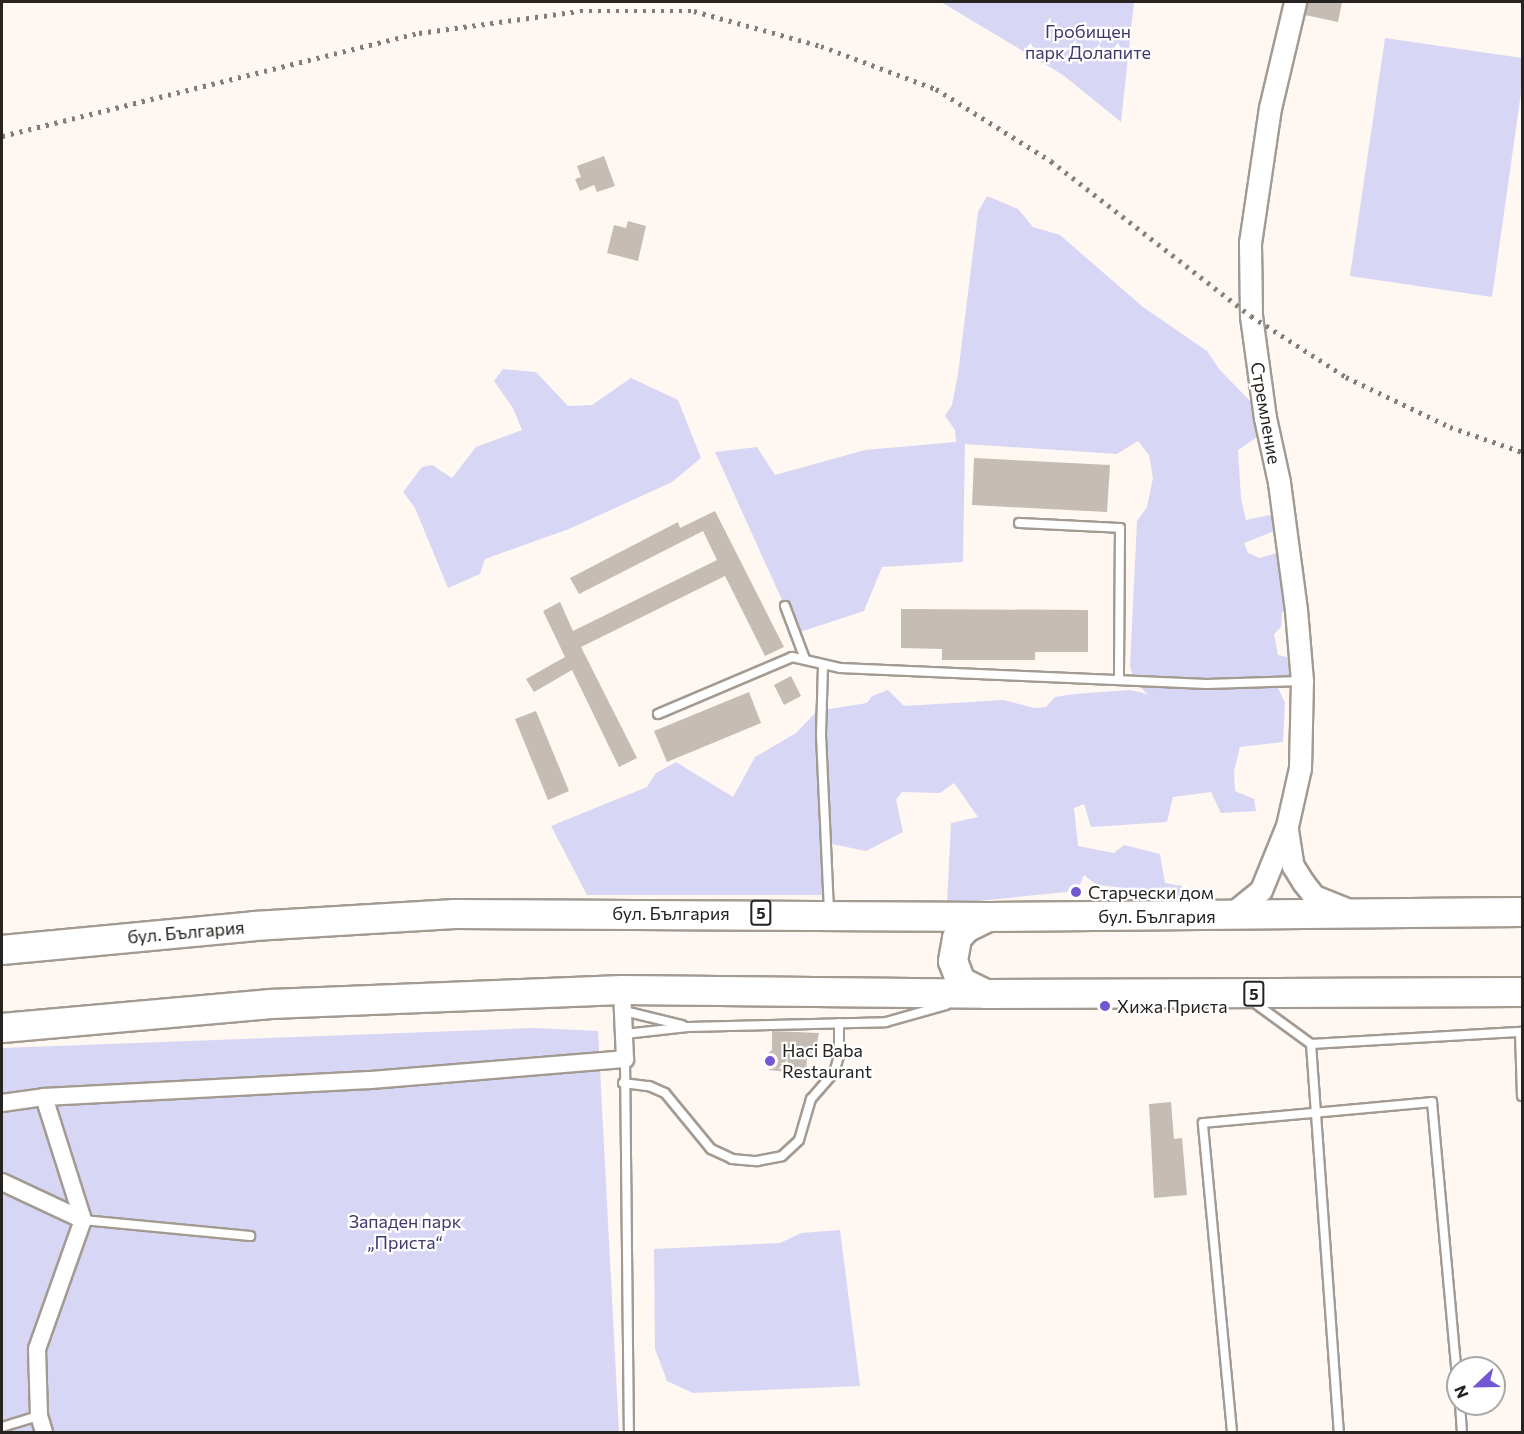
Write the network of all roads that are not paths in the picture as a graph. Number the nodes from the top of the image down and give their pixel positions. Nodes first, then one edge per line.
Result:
1 (1295, 2) edge
2 (1019, 523) dead end
3 (785, 606) dead end
4 (805, 659) junction
5 (823, 666) junction
6 (1119, 680) junction
7 (1302, 681) junction
8 (658, 714) dead end
9 (1287, 826) junction
10 (829, 914) junction
11 (1356, 914) junction
12 (1516, 915) edge
13 (1229, 916) junction
14 (989, 917) junction
15 (2, 950) edge
16 (1515, 990) edge
17 (986, 994) junction
18 (1242, 994) junction
19 (623, 1001) junction
20 (839, 1023) junction
21 (688, 1027) junction
22 (2, 1028) edge
23 (1521, 1032) edge
24 (625, 1034) junction
25 (1311, 1044) junction
26 (625, 1059) junction
27 (623, 1083) junction
28 (1522, 1096) edge
29 (44, 1097) junction
30 (2, 1103) edge
31 (1316, 1110) junction
32 (2, 1182) edge
33 (83, 1220) junction
34 (250, 1236) dead end
35 (1455, 1356) edge
36 (1461, 1416) edge
37 (42, 1424) edge
38 (2, 1427) edge
39 (629, 1432) edge
40 (1232, 1432) edge
41 (1339, 1432) edge
42 (1462, 1432) edge

1 - 7 street, Стремление
2 - 6 lane
3 - 4 lane
4 - 5 lane
4 - 8 lane
5 - 6 lane
5 - 10 lane
6 - 7 lane
7 - 9 street, Стремление
9 - 11 street
9 - 13 street
10 - 14 highway, бул. България / 5
10 - 15 highway, бул. България / 5
11 - 12 highway, бул. България / 5
11 - 13 highway, бул. България / 5
13 - 14 highway, бул. България / 5
14 - 17 highway
16 - 18 highway, 5
17 - 18 highway, 5
17 - 19 highway, 5
17 - 20 lane
18 - 25 lane
19 - 21 lane
19 - 22 highway, 5
19 - 24 street
20 - 21 lane
20 - 27 lane
21 - 24 lane
23 - 25 lane
23 - 28 lane
24 - 26 street
25 - 31 lane
26 - 27 lane
26 - 29 street
27 - 39 lane
29 - 30 street
29 - 33 street
31 - 35 lane
31 - 40 lane
31 - 41 lane
32 - 33 street
33 - 34 lane
33 - 37 street
36 - 42 lane
37 - 38 lane

